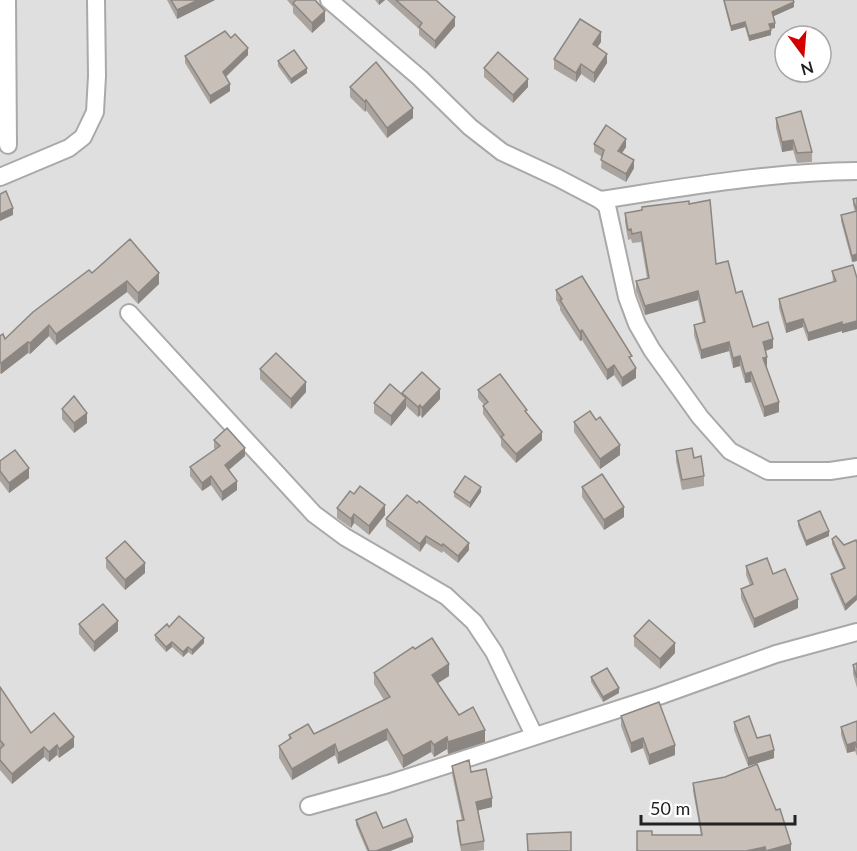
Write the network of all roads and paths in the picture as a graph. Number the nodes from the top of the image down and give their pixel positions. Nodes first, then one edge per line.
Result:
1 (7, 0) edge
2 (96, 0) edge
3 (329, 0) edge
4 (4, 142) edge
5 (28, 165) junction
6 (857, 171) edge
7 (0, 177) edge
8 (600, 200) junction
9 (129, 313) dead end
10 (857, 467) edge
11 (857, 632) edge
12 (534, 735) junction
13 (309, 806) dead end

1 - 4 street
2 - 5 street
3 - 8 street
4 - 5 street
5 - 7 street
6 - 8 street
8 - 10 street
9 - 12 street
11 - 12 street
12 - 13 street

